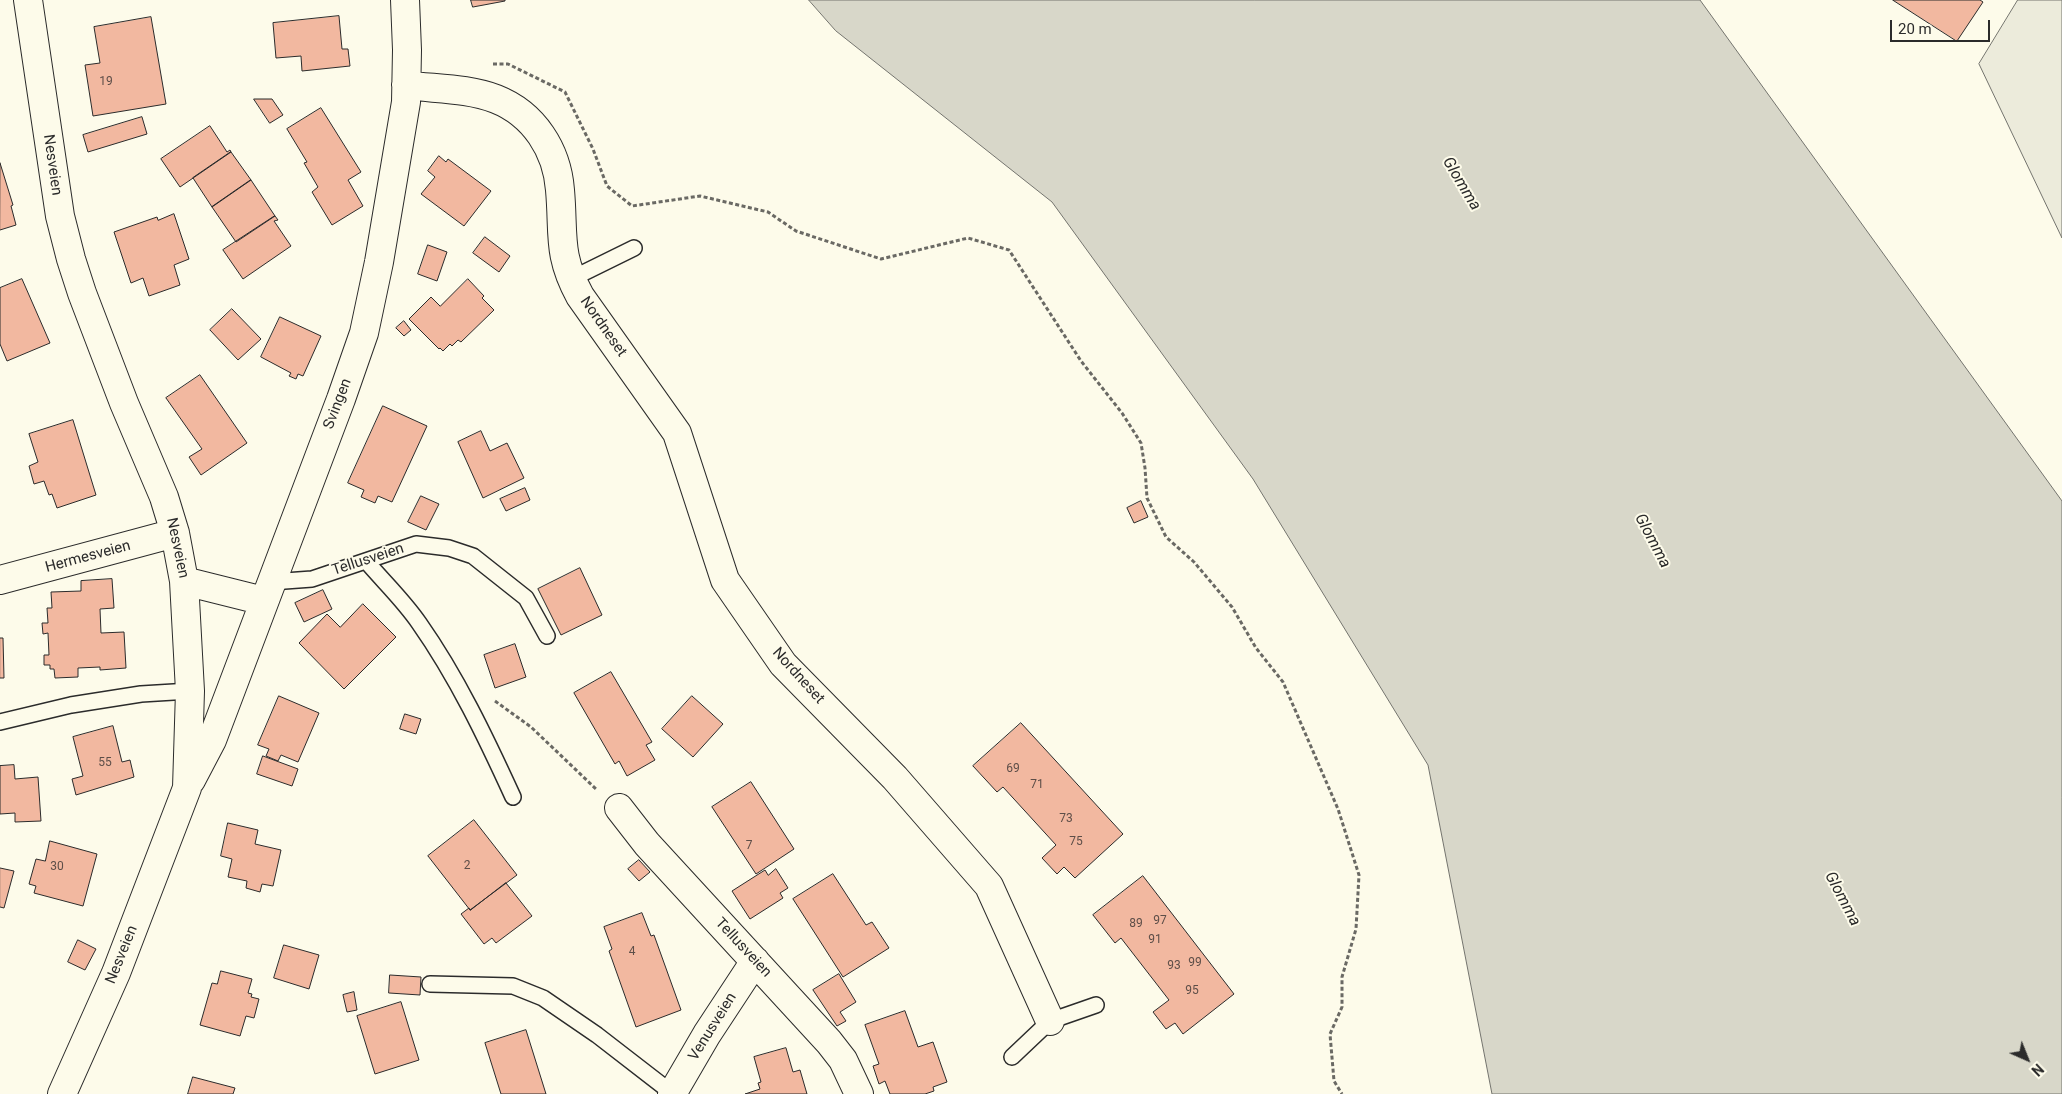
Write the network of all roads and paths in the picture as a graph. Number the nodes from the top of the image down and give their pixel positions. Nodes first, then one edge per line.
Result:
1 (28, 0) edge
2 (404, 0) edge
3 (491, 64) dead end
4 (406, 85) junction
5 (634, 248) dead end
6 (571, 279) junction
7 (175, 533) junction
8 (367, 562) junction
9 (0, 580) edge
10 (184, 582) junction
11 (268, 591) junction
12 (547, 636) dead end
13 (190, 690) junction
14 (491, 698) dead end
15 (0, 722) edge
16 (187, 788) junction
17 (513, 798) dead end
18 (619, 808) joint
19 (755, 961) junction
20 (430, 984) dead end
21 (1096, 1005) dead end
22 (1050, 1021) junction
23 (1012, 1057) dead end
24 (62, 1094) edge
25 (672, 1094) edge
26 (859, 1094) edge
27 (1342, 1094) edge

1 - 7 street, Nesveien
2 - 4 street, Svingen
3 - 27 path
4 - 6 street, Nordneset
4 - 11 street, Svingen
5 - 6 lane, Nordneset
6 - 22 street, Nordneset
7 - 9 street, Hermesveien
7 - 10 street, Nesveien
8 - 11 lane, Tellusveien
8 - 12 lane, Tellusveien
8 - 17 lane
10 - 11 street
10 - 13 street, Nesveien
11 - 16 street, Svingen
13 - 15 lane
13 - 16 street, Nesveien
14 - 18 path
16 - 24 street, Nesveien
18 - 19 street, Tellusveien
19 - 25 street, Venusveien
19 - 26 street, Tellusveien
20 - 25 lane
21 - 22 lane
22 - 23 lane

